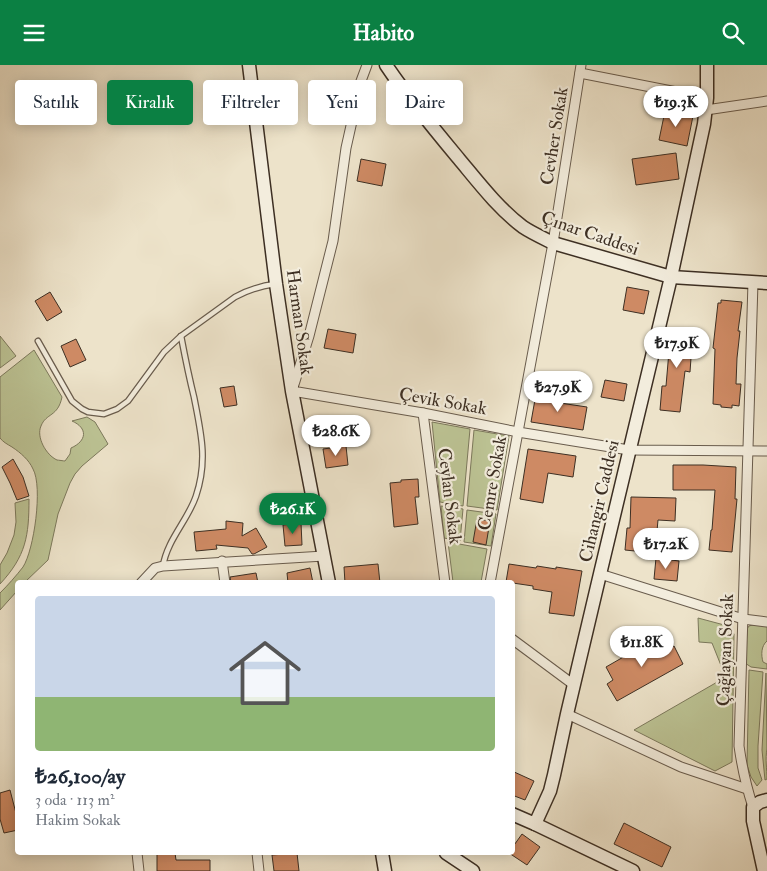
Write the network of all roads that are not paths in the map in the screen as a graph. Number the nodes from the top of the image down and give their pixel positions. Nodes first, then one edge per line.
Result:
1 (249, 65) edge
2 (367, 65) edge
3 (386, 65) edge
4 (707, 65) edge
5 (580, 69) edge
6 (767, 101) edge
7 (706, 104) junction
8 (553, 243) junction
9 (671, 277) junction
10 (753, 282) junction
11 (767, 283) edge
12 (276, 284) junction
13 (181, 337) junction
14 (38, 341) dead end
15 (292, 391) junction
16 (423, 413) junction
17 (518, 431) junction
18 (629, 450) junction
19 (749, 451) junction
20 (767, 451) edge
21 (324, 556) junction
22 (222, 561) junction
23 (163, 566) junction
24 (600, 574) junction
25 (144, 580) edge
26 (225, 580) edge
27 (329, 580) edge
28 (445, 580) edge
29 (491, 580) edge
30 (743, 619) junction
31 (767, 622) edge
32 (515, 641) edge
33 (574, 685) junction
34 (567, 714) junction
35 (747, 789) junction
36 (767, 800) edge
37 (753, 807) junction
38 (515, 815) edge
39 (535, 824) junction
40 (137, 855) edge
41 (257, 855) edge
42 (382, 855) edge
43 (449, 855) edge
44 (139, 871) edge
45 (259, 871) edge
46 (385, 871) edge
47 (473, 871) edge
48 (632, 871) edge
49 (764, 871) edge

1 - 12 street, Harman Sokak
2 - 15 street
3 - 8 street, Çınar Caddesi
4 - 7 street, Cihangir Caddesi
5 - 7 street
5 - 8 street, Cevher Sokak
6 - 7 street
7 - 9 street, Cihangir Caddesi
8 - 9 street, Çınar Caddesi
8 - 17 street, Cemre Sokak
9 - 10 street, Çınar Caddesi
9 - 18 street, Cihangir Caddesi
10 - 11 street, Çınar Caddesi
10 - 19 street, Çağlayan Sokak
12 - 13 lane
12 - 15 street, Harman Sokak
13 - 14 lane
13 - 23 lane
15 - 16 street, Çevik Sokak
15 - 21 street, Harman Sokak
16 - 17 street, Çevik Sokak
16 - 28 street, Ceylan Sokak
17 - 18 street, Çevik Sokak
17 - 29 street, Cemre Sokak
18 - 19 street, Çevik Sokak
18 - 24 street, Cihangir Caddesi
19 - 20 street, Çevik Sokak
19 - 30 street, Çağlayan Sokak
21 - 22 street
21 - 27 street, Harman Sokak
22 - 23 street
22 - 26 street
23 - 25 street
24 - 30 street
24 - 33 street, Cihangir Caddesi
30 - 31 street
30 - 35 street, Çağlayan Sokak
32 - 33 street
33 - 34 street, Cihangir Caddesi
34 - 35 street
34 - 39 street, Cihangir Caddesi
35 - 37 street, Çağlayan Sokak
36 - 37 street
37 - 49 street
38 - 39 street
39 - 48 street
40 - 44 street
41 - 45 street
42 - 46 street
43 - 47 street

